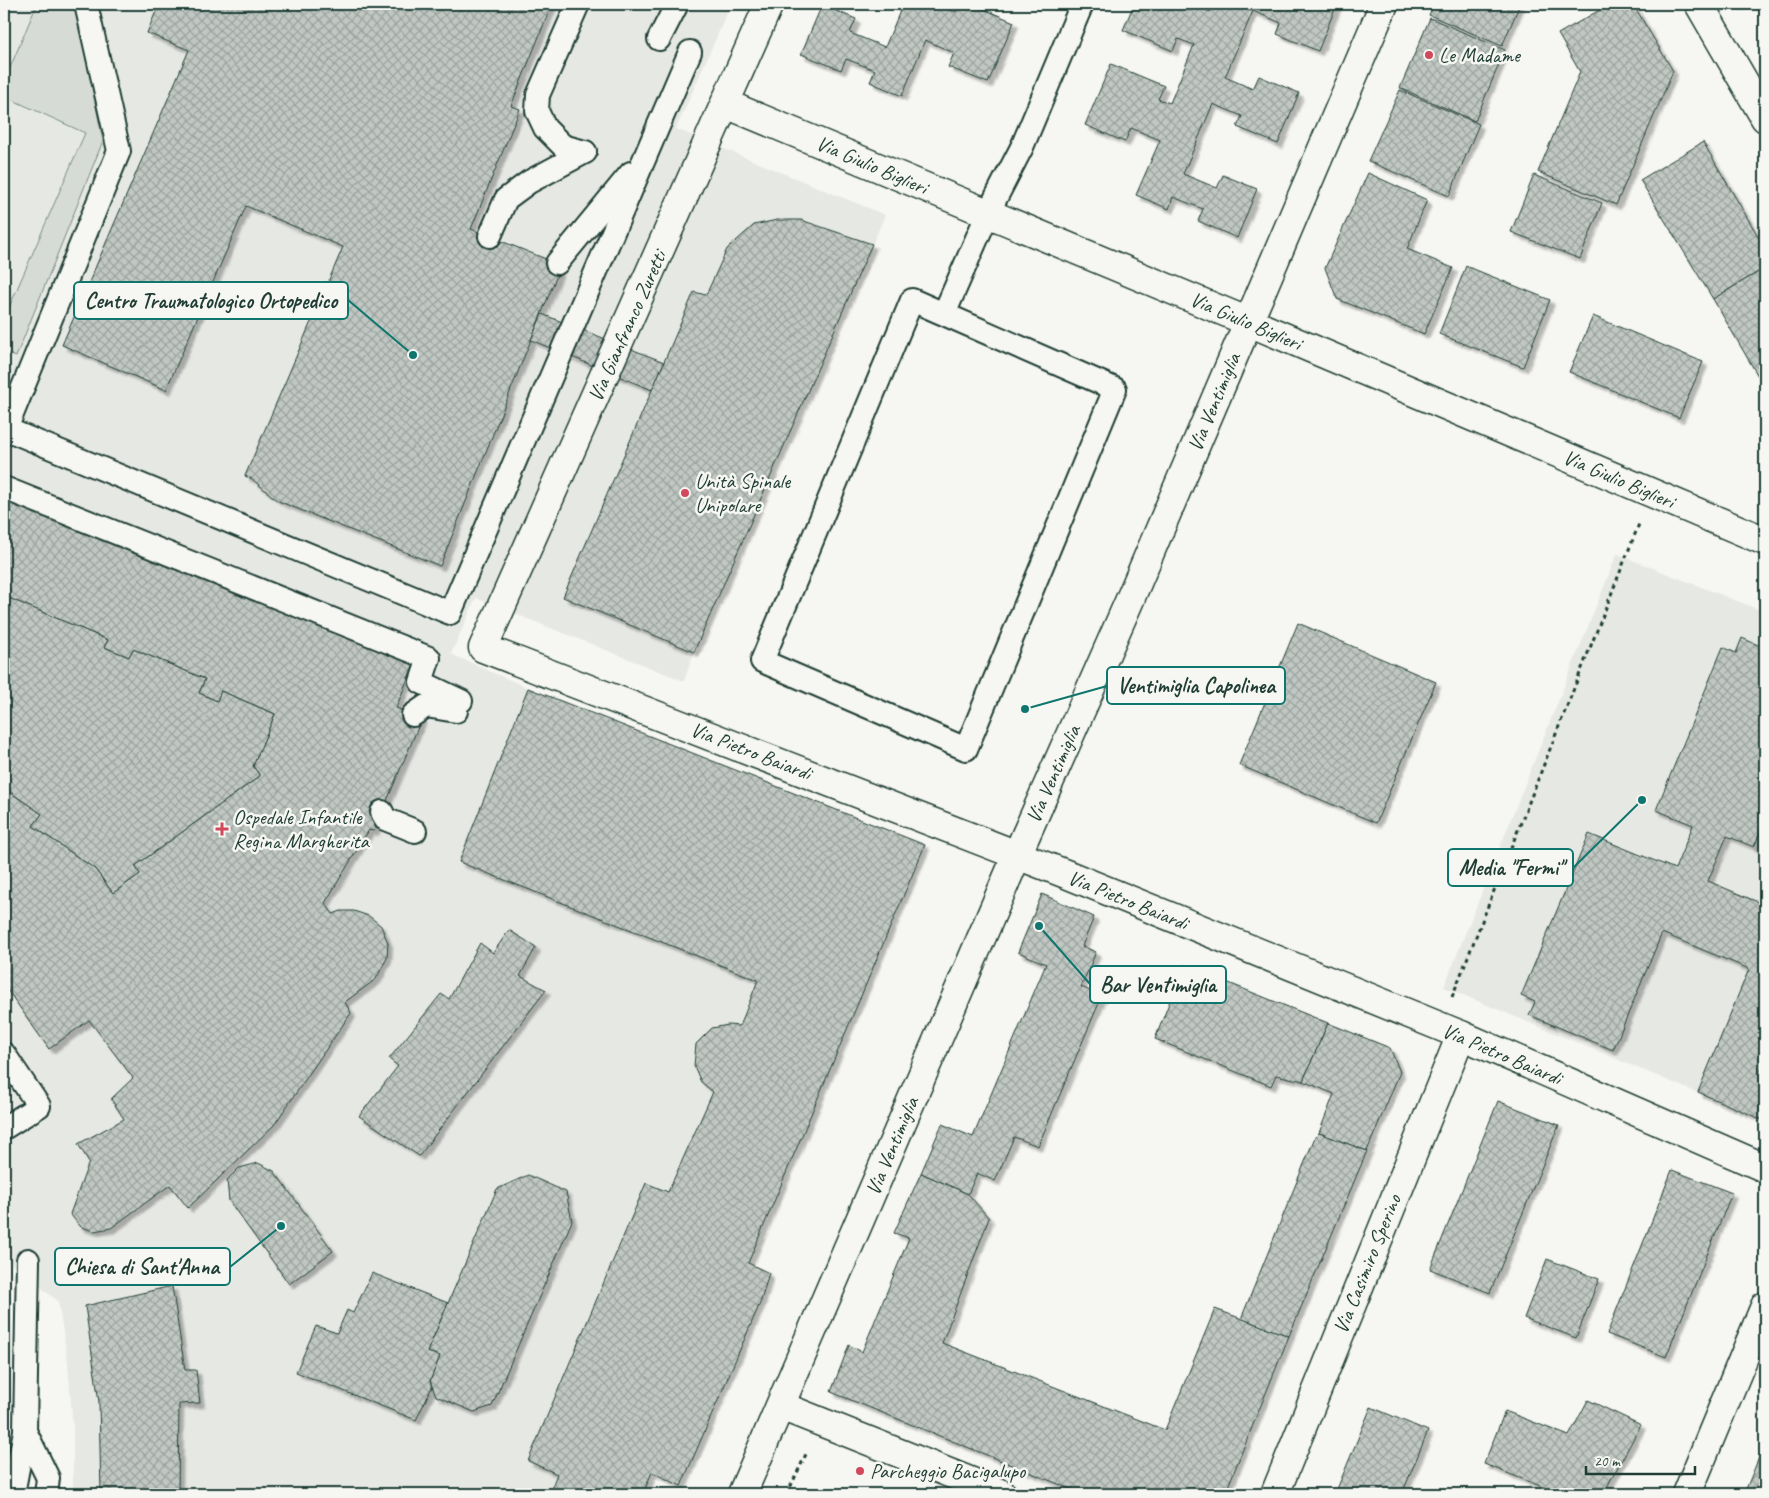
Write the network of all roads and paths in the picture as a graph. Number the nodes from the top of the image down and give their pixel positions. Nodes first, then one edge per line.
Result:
1 (86, 4) edge
2 (578, 4) edge
3 (662, 4) edge
4 (677, 4) edge
5 (770, 4) edge
6 (1082, 4) edge
7 (1384, 4) edge
8 (1699, 4) edge
9 (690, 52) dead end
10 (726, 104) junction
11 (1765, 118) edge
12 (648, 152) junction
13 (988, 213) junction
14 (490, 236) dead end
15 (557, 263) dead end
16 (944, 314) junction
17 (1248, 322) junction
18 (4, 488) edge
19 (1651, 493) junction
20 (1765, 541) edge
21 (483, 648) joint
22 (414, 715) dead end
23 (382, 812) dead end
24 (415, 832) dead end
25 (1017, 855) junction
26 (1450, 1031) junction
27 (4, 1054) edge
28 (4, 1128) edge
29 (1765, 1168) edge
30 (28, 1260) dead end
31 (1765, 1306) edge
32 (780, 1406) junction
33 (25, 1431) junction
34 (13, 1494) edge
35 (46, 1494) edge
36 (742, 1494) edge
37 (1002, 1494) edge
38 (1275, 1494) edge
39 (1687, 1494) edge

1 - 12 lane
2 - 14 lane
3 - 4 lane
5 - 10 street, Via Gianfranco Zuretti
6 - 13 lane
7 - 17 street, Via Ventimiglia
8 - 11 street
9 - 12 lane
10 - 13 street, Via Giulio Biglieri
10 - 21 street, Via Gianfranco Zuretti
12 - 15 lane
13 - 16 lane
13 - 17 street, Via Giulio Biglieri
16 - 16 lane
17 - 19 street, Via Giulio Biglieri
17 - 25 street, Via Ventimiglia
18 - 22 lane
19 - 20 street, Via Giulio Biglieri
19 - 26 path
21 - 25 street, Via Pietro Baiardi
23 - 24 lane
25 - 26 street, Via Pietro Baiardi
25 - 32 street, Via Ventimiglia
26 - 29 street, Via Pietro Baiardi
26 - 38 street, Via Casimiro Sperino
27 - 28 lane
30 - 33 lane
31 - 39 street
32 - 36 street, Via Ventimiglia
32 - 37 street
33 - 34 lane
33 - 35 lane

